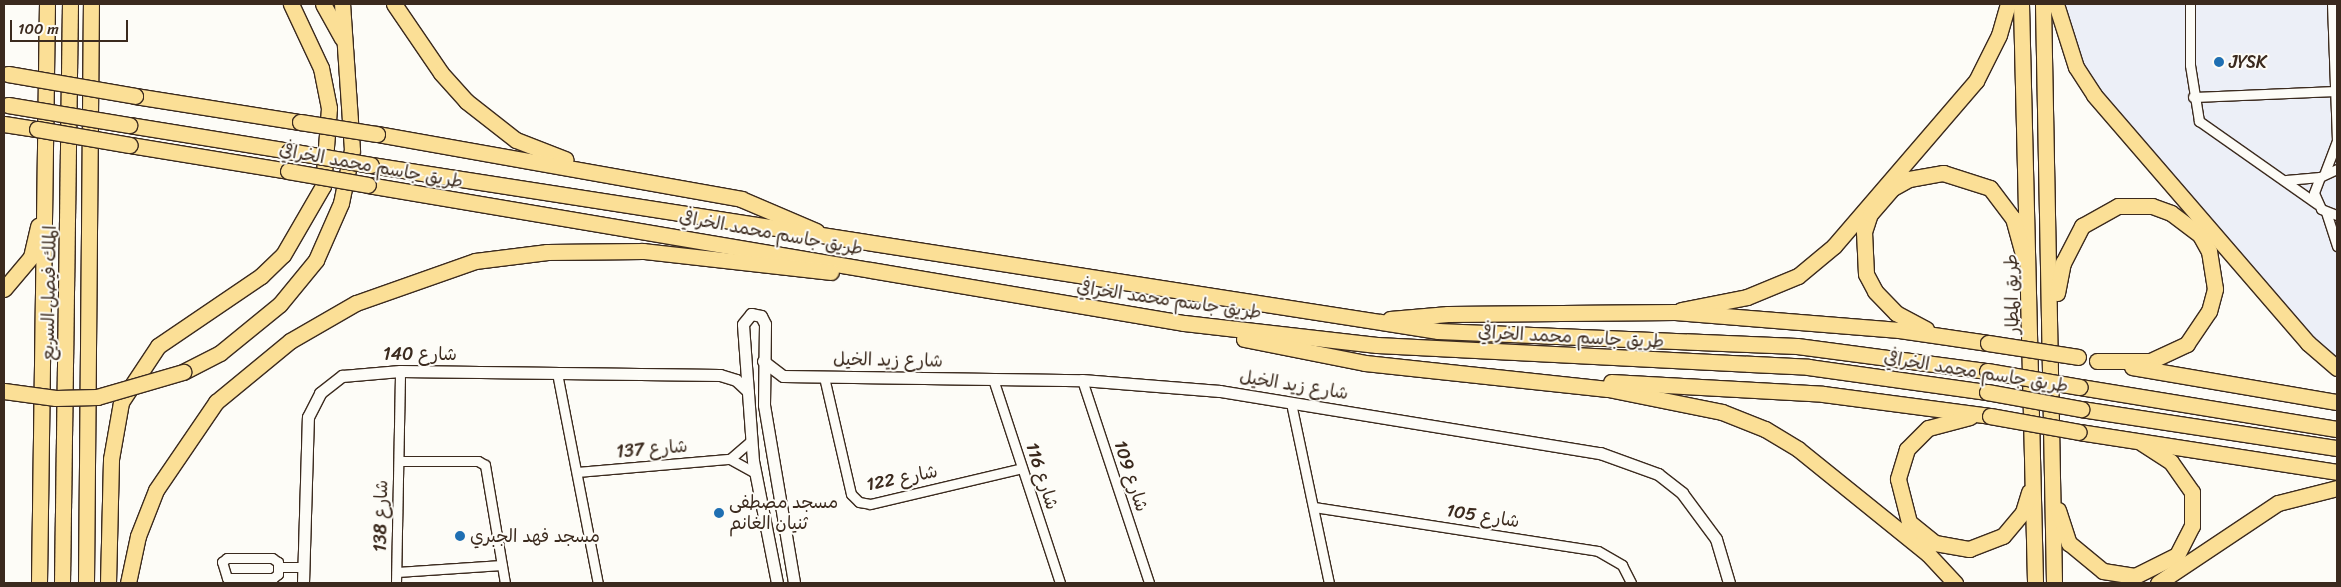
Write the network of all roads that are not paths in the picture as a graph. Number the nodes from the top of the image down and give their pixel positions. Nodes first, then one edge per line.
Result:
1 (42, 4) edge
2 (47, 4) edge
3 (70, 4) edge
4 (91, 4) edge
5 (291, 4) edge
6 (323, 4) edge
7 (342, 4) edge
8 (394, 4) edge
9 (2008, 4) edge
10 (2021, 4) edge
11 (2043, 4) edge
12 (2056, 4) edge
13 (2190, 4) edge
14 (2332, 4) edge
15 (45, 31) junction
16 (344, 42) junction
17 (6, 74) edge
18 (2336, 91) edge
19 (2193, 97) junction
20 (6, 105) edge
21 (5, 124) edge
22 (2337, 142) edge
23 (2337, 169) edge
24 (604, 173) junction
25 (2323, 175) junction
26 (45, 177) junction
27 (2283, 180) junction
28 (2317, 204) junction
29 (2326, 212) junction
30 (2337, 215) edge
31 (836, 240) junction
32 (2337, 246) edge
33 (2030, 278) junction
34 (4, 289) edge
35 (975, 290) junction
36 (1675, 312) junction
37 (1364, 321) junction
38 (1184, 323) junction
39 (2052, 329) junction
40 (1946, 337) junction
41 (746, 360) junction
42 (763, 361) junction
43 (2097, 361) junction
44 (2337, 368) edge
45 (400, 370) junction
46 (557, 373) junction
47 (720, 375) junction
48 (783, 376) junction
49 (824, 376) junction
50 (993, 379) junction
51 (1082, 380) junction
52 (1514, 380) junction
53 (4, 391) edge
54 (748, 391) junction
55 (764, 391) junction
56 (2337, 402) edge
57 (1291, 403) junction
58 (1988, 415) junction
59 (2337, 429) edge
60 (751, 441) junction
61 (2142, 443) junction
62 (2337, 448) edge
63 (2034, 456) junction
64 (730, 459) junction
65 (399, 461) junction
66 (1022, 468) junction
67 (577, 472) junction
68 (2337, 472) edge
69 (755, 473) junction
70 (2337, 488) edge
71 (2053, 492) junction
72 (1314, 507) junction
73 (502, 565) junction
74 (279, 567) junction
75 (304, 567) junction
76 (397, 572) junction
77 (39, 583) edge
78 (62, 583) edge
79 (86, 583) edge
80 (108, 583) edge
81 (128, 583) edge
82 (304, 583) edge
83 (396, 583) edge
84 (505, 583) edge
85 (598, 583) edge
86 (777, 583) edge
87 (794, 583) edge
88 (1060, 583) edge
89 (1150, 583) edge
90 (1329, 583) edge
91 (1631, 583) edge
92 (1729, 583) edge
93 (1955, 583) edge
94 (2035, 583) edge
95 (2054, 583) edge
96 (2158, 583) edge

1 - 15 highway
2 - 15 highway
3 - 78 highway, الملك فيصل السريع
4 - 79 highway
5 - 80 highway
6 - 16 highway
7 - 16 highway
8 - 24 highway
9 - 36 highway
10 - 33 highway, طريق المطار
11 - 39 highway
12 - 44 highway
13 - 19 street
14 - 18 street
15 - 26 highway
16 - 53 highway, bridge
17 - 24 highway, bridge
18 - 19 street
18 - 22 street
19 - 27 street
20 - 31 highway, طريق جاسم محمد الخرافي, bridge
21 - 35 highway, طريق جاسم محمد الخرافي, bridge
22 - 25 street
23 - 25 street
24 - 31 highway
25 - 27 street
25 - 28 street
26 - 34 highway
26 - 77 highway
27 - 28 street
28 - 29 street
29 - 30 street
29 - 32 street
31 - 37 highway, طريق جاسم محمد الخرافي
33 - 40 highway
33 - 63 highway, طريق المطار
35 - 38 highway, طريق جاسم محمد الخرافي
35 - 81 highway
36 - 37 highway
36 - 40 highway
37 - 59 highway, طريق جاسم محمد الخرافي, bridge
38 - 52 highway
38 - 62 highway, طريق جاسم محمد الخرافي, bridge
39 - 43 highway
39 - 71 highway
40 - 43 highway, bridge
41 - 42 street
41 - 47 street
41 - 54 street
42 - 48 street
42 - 55 street
43 - 56 highway
45 - 46 street, شارع 140
45 - 65 street, شارع 138
45 - 75 street, شارع 140
46 - 47 street, شارع 140
46 - 67 street
47 - 54 street, شارع 140
48 - 49 street, شارع زيد الخيل
48 - 55 street
49 - 50 street, شارع زيد الخيل
49 - 66 street, شارع 122
50 - 51 street, شارع زيد الخيل
50 - 66 street, شارع 116
51 - 57 street, شارع زيد الخيل
51 - 89 street, شارع 109
52 - 58 highway
52 - 93 highway
54 - 60 street
55 - 87 street
57 - 72 street
57 - 92 street, شارع زيد الخيل
58 - 61 highway, bridge
58 - 63 highway
60 - 64 street
60 - 69 street
61 - 68 highway
61 - 71 highway
63 - 94 highway, طريق المطار
64 - 67 street, شارع 137
64 - 69 street
65 - 73 street, شارع 138
65 - 76 street, شارع 138
66 - 88 street, شارع 116
67 - 85 street
69 - 86 street
70 - 96 highway
71 - 95 highway
72 - 90 street
72 - 91 street, شارع 105
73 - 76 street, شارع 138
73 - 84 street, شارع 138
74 - 74 street
74 - 75 street
75 - 82 street, شارع 140
76 - 83 street, شارع 138

